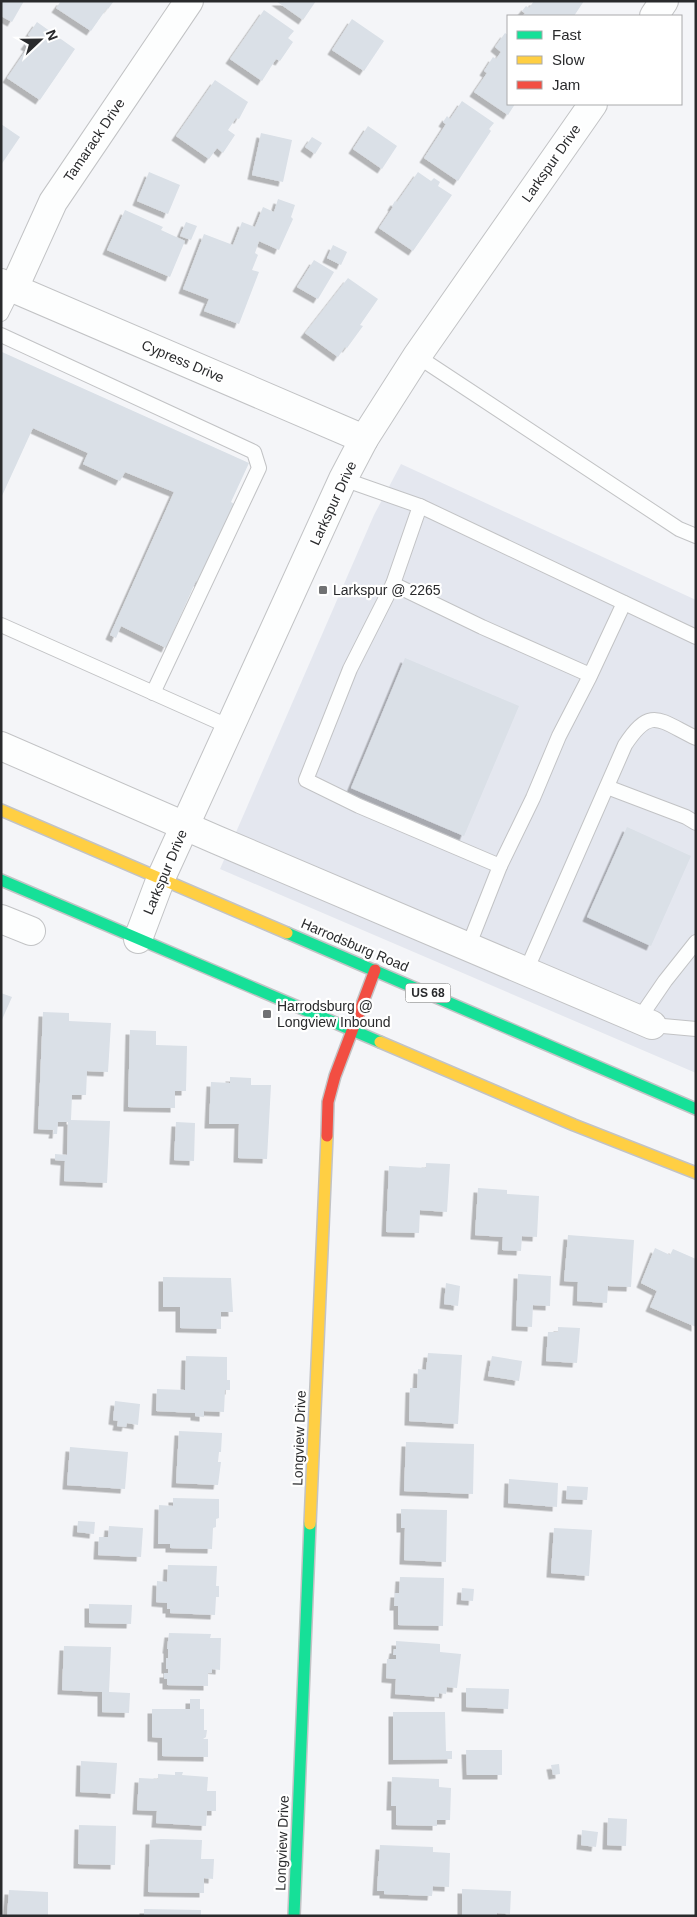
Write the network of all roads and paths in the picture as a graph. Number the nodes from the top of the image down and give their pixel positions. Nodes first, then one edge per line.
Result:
1 (189, 1) edge
2 (664, 1) edge
3 (655, 15) edge
4 (592, 105) edge
5 (8, 285) edge
6 (1, 314) edge
7 (1, 335) edge
8 (417, 356) junction
9 (364, 439) junction
10 (343, 479) junction
11 (420, 506) junction
12 (696, 536) edge
13 (393, 584) junction
14 (624, 603) junction
15 (1, 625) edge
16 (696, 637) edge
17 (590, 675) junction
18 (154, 693) junction
19 (230, 728) junction
20 (696, 738) edge
21 (1, 746) edge
22 (606, 787) junction
23 (1, 810) edge
24 (696, 823) edge
25 (185, 826) junction
26 (500, 866) junction
27 (161, 878) junction
28 (1, 880) edge
29 (1, 919) edge
30 (31, 931) dead end
31 (138, 939) junction
32 (696, 942) edge
33 (468, 947) junction
34 (375, 970) junction
35 (526, 971) junction
36 (645, 1022) junction
37 (696, 1029) edge
38 (352, 1031) junction
39 (696, 1108) edge
40 (696, 1173) edge
41 (294, 1916) edge

1 - 5 street, Tamarack Drive
2 - 3 street
4 - 8 street, Larkspur Drive
5 - 6 lane
5 - 9 street, Cypress Drive
7 - 18 lane
8 - 9 street, Larkspur Drive
8 - 12 lane
9 - 10 street, Larkspur Drive
10 - 11 lane
10 - 19 street, Larkspur Drive
11 - 13 lane
11 - 14 lane
13 - 17 lane
13 - 26 lane
14 - 16 lane
14 - 17 lane
15 - 18 lane
17 - 26 lane
18 - 19 lane
19 - 25 street, Larkspur Drive
20 - 22 lane
21 - 25 street
22 - 24 lane
22 - 35 lane
23 - 27 main road, Harrodsburg Road / US 68
25 - 27 street, Larkspur Drive
25 - 33 street
26 - 33 lane
27 - 31 street, Larkspur Drive
27 - 34 main road, Harrodsburg Road / US 68
28 - 31 main road
29 - 30 street
31 - 38 main road
32 - 36 lane
33 - 35 street
34 - 38 main road, Longview Drive
34 - 39 main road, Harrodsburg Road / US 68
35 - 36 street
36 - 37 lane
38 - 40 main road
38 - 41 main road, Longview Drive

